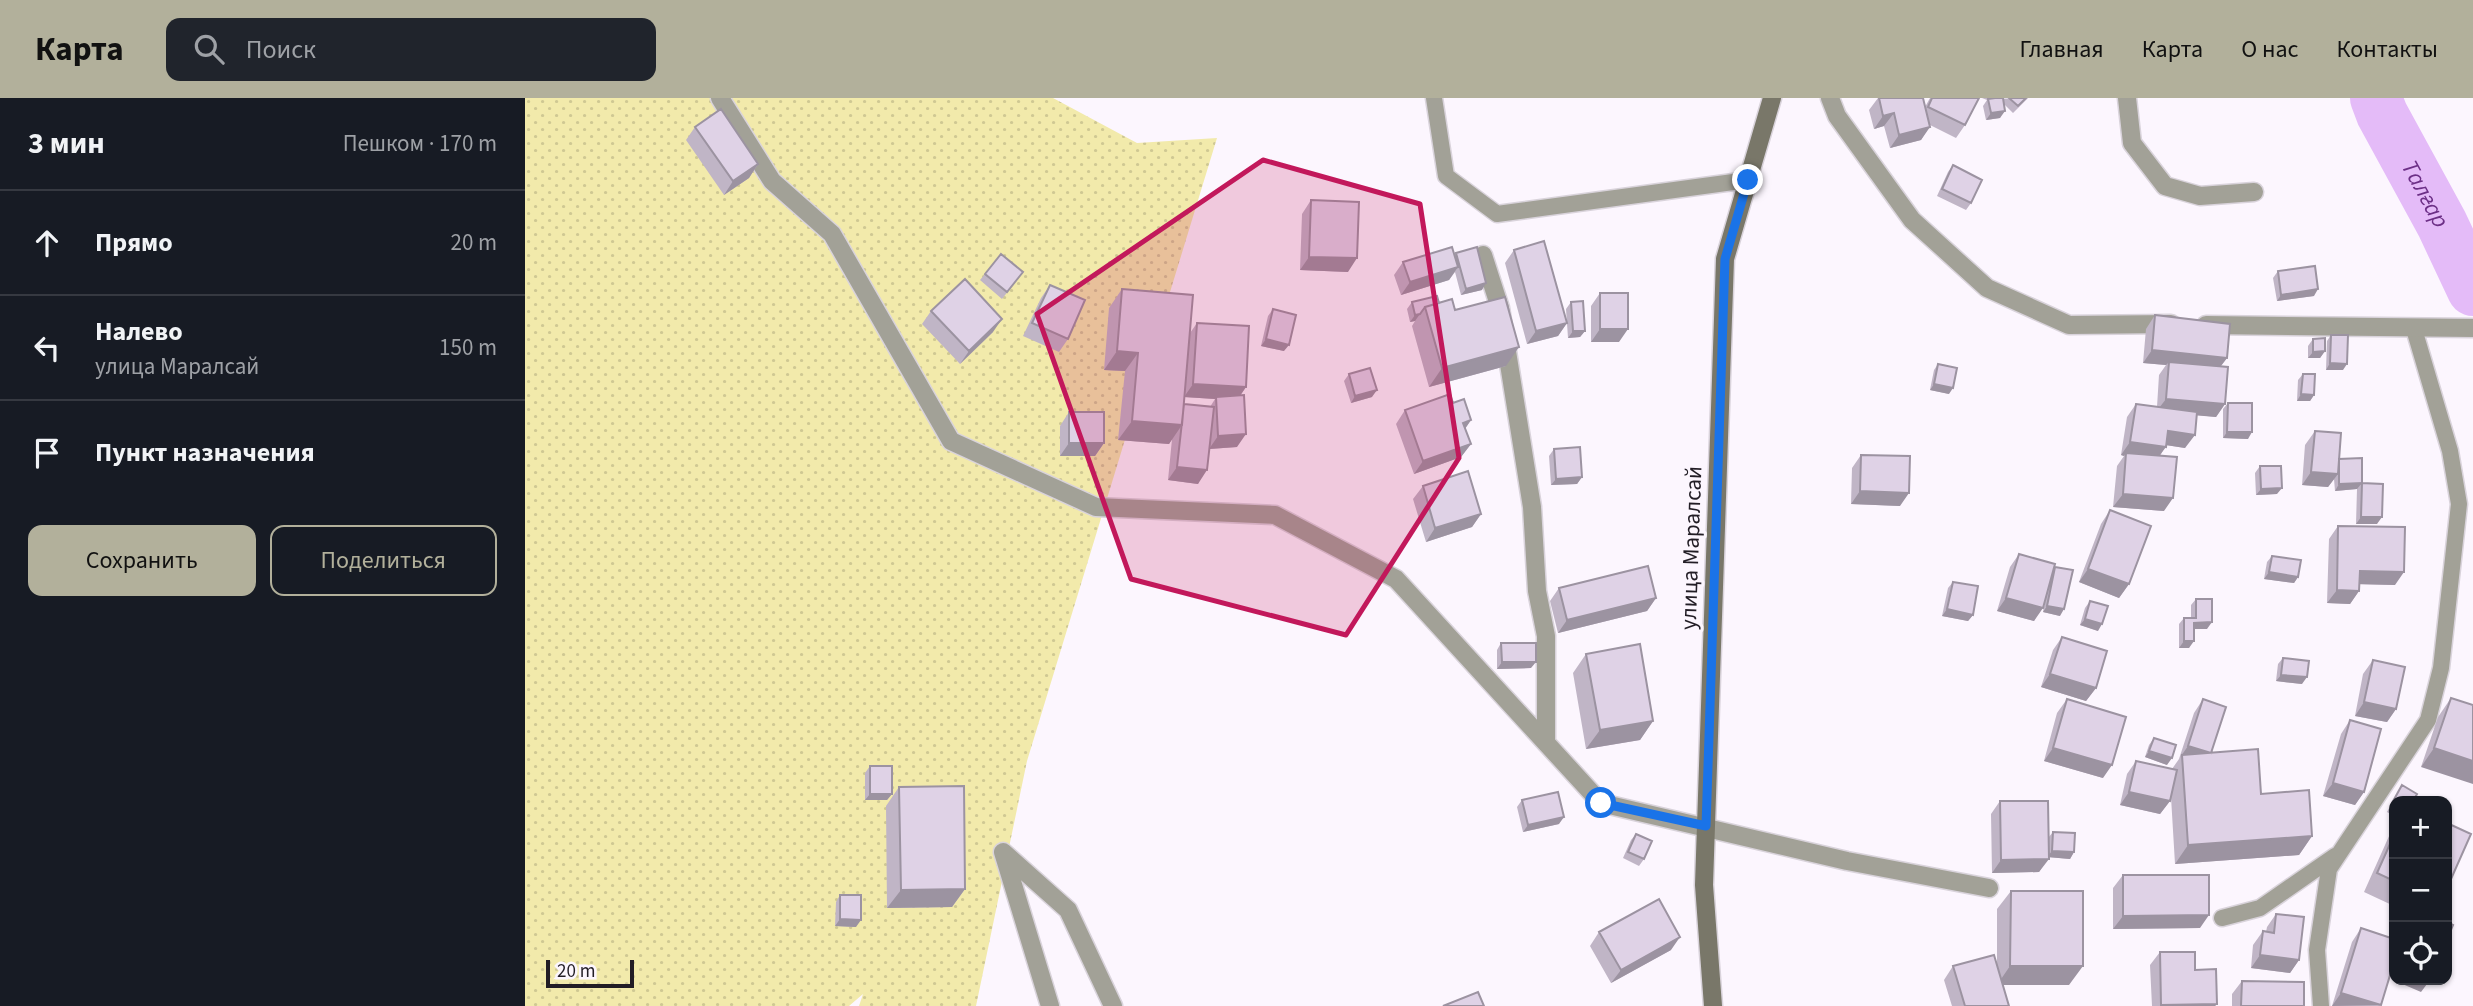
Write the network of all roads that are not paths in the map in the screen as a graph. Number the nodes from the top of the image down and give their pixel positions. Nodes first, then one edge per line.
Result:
1 (720, 98) edge
2 (1434, 98) edge
3 (1772, 98) edge
4 (1830, 98) edge
5 (2127, 98) edge
6 (1748, 180) junction
7 (2254, 192) dead end
8 (1483, 255) dead end
9 (2421, 328) junction
10 (2473, 328) edge
11 (1546, 743) junction
12 (1706, 826) junction
13 (2340, 852) junction
14 (1989, 888) dead end
15 (2222, 918) dead end
16 (1050, 1006) edge
17 (1113, 1006) edge
18 (1713, 1006) edge
19 (2321, 1006) edge

1 - 11 street
2 - 6 lane
3 - 6 street, улица Маралсай
4 - 9 street
5 - 7 street
6 - 12 street, улица Маралсай
8 - 11 street
9 - 10 street
9 - 13 lane
11 - 12 street
12 - 14 street
12 - 18 street, улица Маралсай
13 - 15 lane
13 - 19 lane
16 - 17 street

